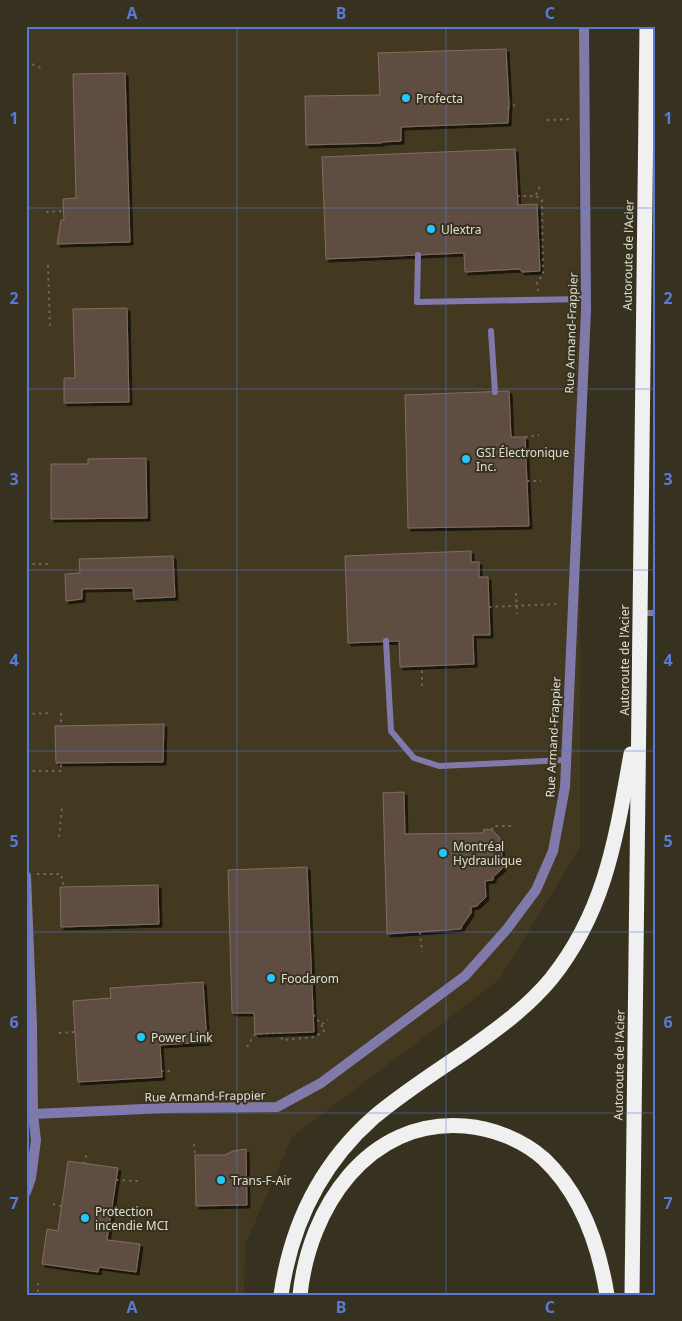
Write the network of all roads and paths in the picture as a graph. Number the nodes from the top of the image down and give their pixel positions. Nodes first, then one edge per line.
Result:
1 (584, 26) edge
2 (646, 26) edge
3 (26, 62) edge
4 (42, 68) dead end
5 (515, 105) dead end
6 (508, 108) dead end
7 (573, 118) dead end
8 (547, 120) dead end
9 (540, 186) dead end
10 (517, 196) dead end
11 (536, 196) junction
12 (63, 211) dead end
13 (46, 212) dead end
14 (539, 253) dead end
15 (543, 253) junction
16 (418, 255) dead end
17 (48, 265) dead end
18 (586, 299) junction
19 (538, 300) junction
20 (50, 330) dead end
21 (491, 331) dead end
22 (495, 392) dead end
23 (539, 435) dead end
24 (525, 437) dead end
25 (541, 480) dead end
26 (527, 481) dead end
27 (26, 564) edge
28 (52, 564) dead end
29 (516, 593) dead end
30 (559, 604) dead end
31 (517, 605) junction
32 (489, 607) dead end
33 (639, 613) junction
34 (656, 613) edge
35 (517, 614) dead end
36 (386, 641) dead end
37 (422, 666) dead end
38 (422, 686) dead end
39 (639, 710) junction
40 (51, 713) dead end
41 (60, 713) dead end
42 (26, 714) edge
43 (61, 726) dead end
44 (566, 760) junction
45 (61, 763) dead end
46 (26, 771) edge
47 (62, 808) dead end
48 (514, 826) dead end
49 (492, 830) dead end
50 (59, 837) dead end
51 (29, 875) edge
52 (64, 887) dead end
53 (420, 932) dead end
54 (422, 952) dead end
55 (313, 1014) dead end
56 (328, 1020) dead end
57 (321, 1025) junction
58 (75, 1032) dead end
59 (59, 1033) dead end
60 (247, 1048) dead end
61 (161, 1071) dead end
62 (174, 1072) dead end
63 (33, 1114) junction
64 (194, 1144) dead end
65 (87, 1153) dead end
66 (195, 1156) dead end
67 (84, 1164) dead end
68 (116, 1180) dead end
69 (140, 1181) dead end
70 (26, 1192) edge
71 (53, 1204) dead end
72 (61, 1206) dead end
73 (38, 1283) dead end
74 (38, 1295) edge
75 (281, 1295) edge
76 (300, 1295) edge
77 (607, 1295) edge
78 (632, 1295) edge

1 - 18 street, Rue Armand-Frappier
2 - 33 highway, Autoroute de l'Acier
3 - 4 path
5 - 6 path
7 - 8 path
9 - 11 path
10 - 11 path
11 - 15 path
12 - 13 path
14 - 15 path
15 - 19 path
16 - 19 lane
17 - 20 path
18 - 19 lane
18 - 44 street, Rue Armand-Frappier
21 - 22 lane
23 - 24 path
25 - 26 path
27 - 28 path
29 - 31 path
30 - 31 path
31 - 32 path
31 - 35 path
33 - 34 lane
33 - 39 highway, Autoroute de l'Acier
36 - 44 lane
37 - 38 path
39 - 75 highway
39 - 78 highway, Autoroute de l'Acier
40 - 42 path
41 - 43 path
44 - 63 street, Rue Armand-Frappier
45 - 46 path
47 - 50 path
48 - 49 path
51 - 52 path
51 - 63 street
53 - 54 path
55 - 57 path
56 - 57 path
57 - 60 path
58 - 59 path
61 - 62 path
63 - 70 street
64 - 66 path
65 - 67 path
68 - 69 path
71 - 72 path
73 - 74 path
76 - 77 highway

